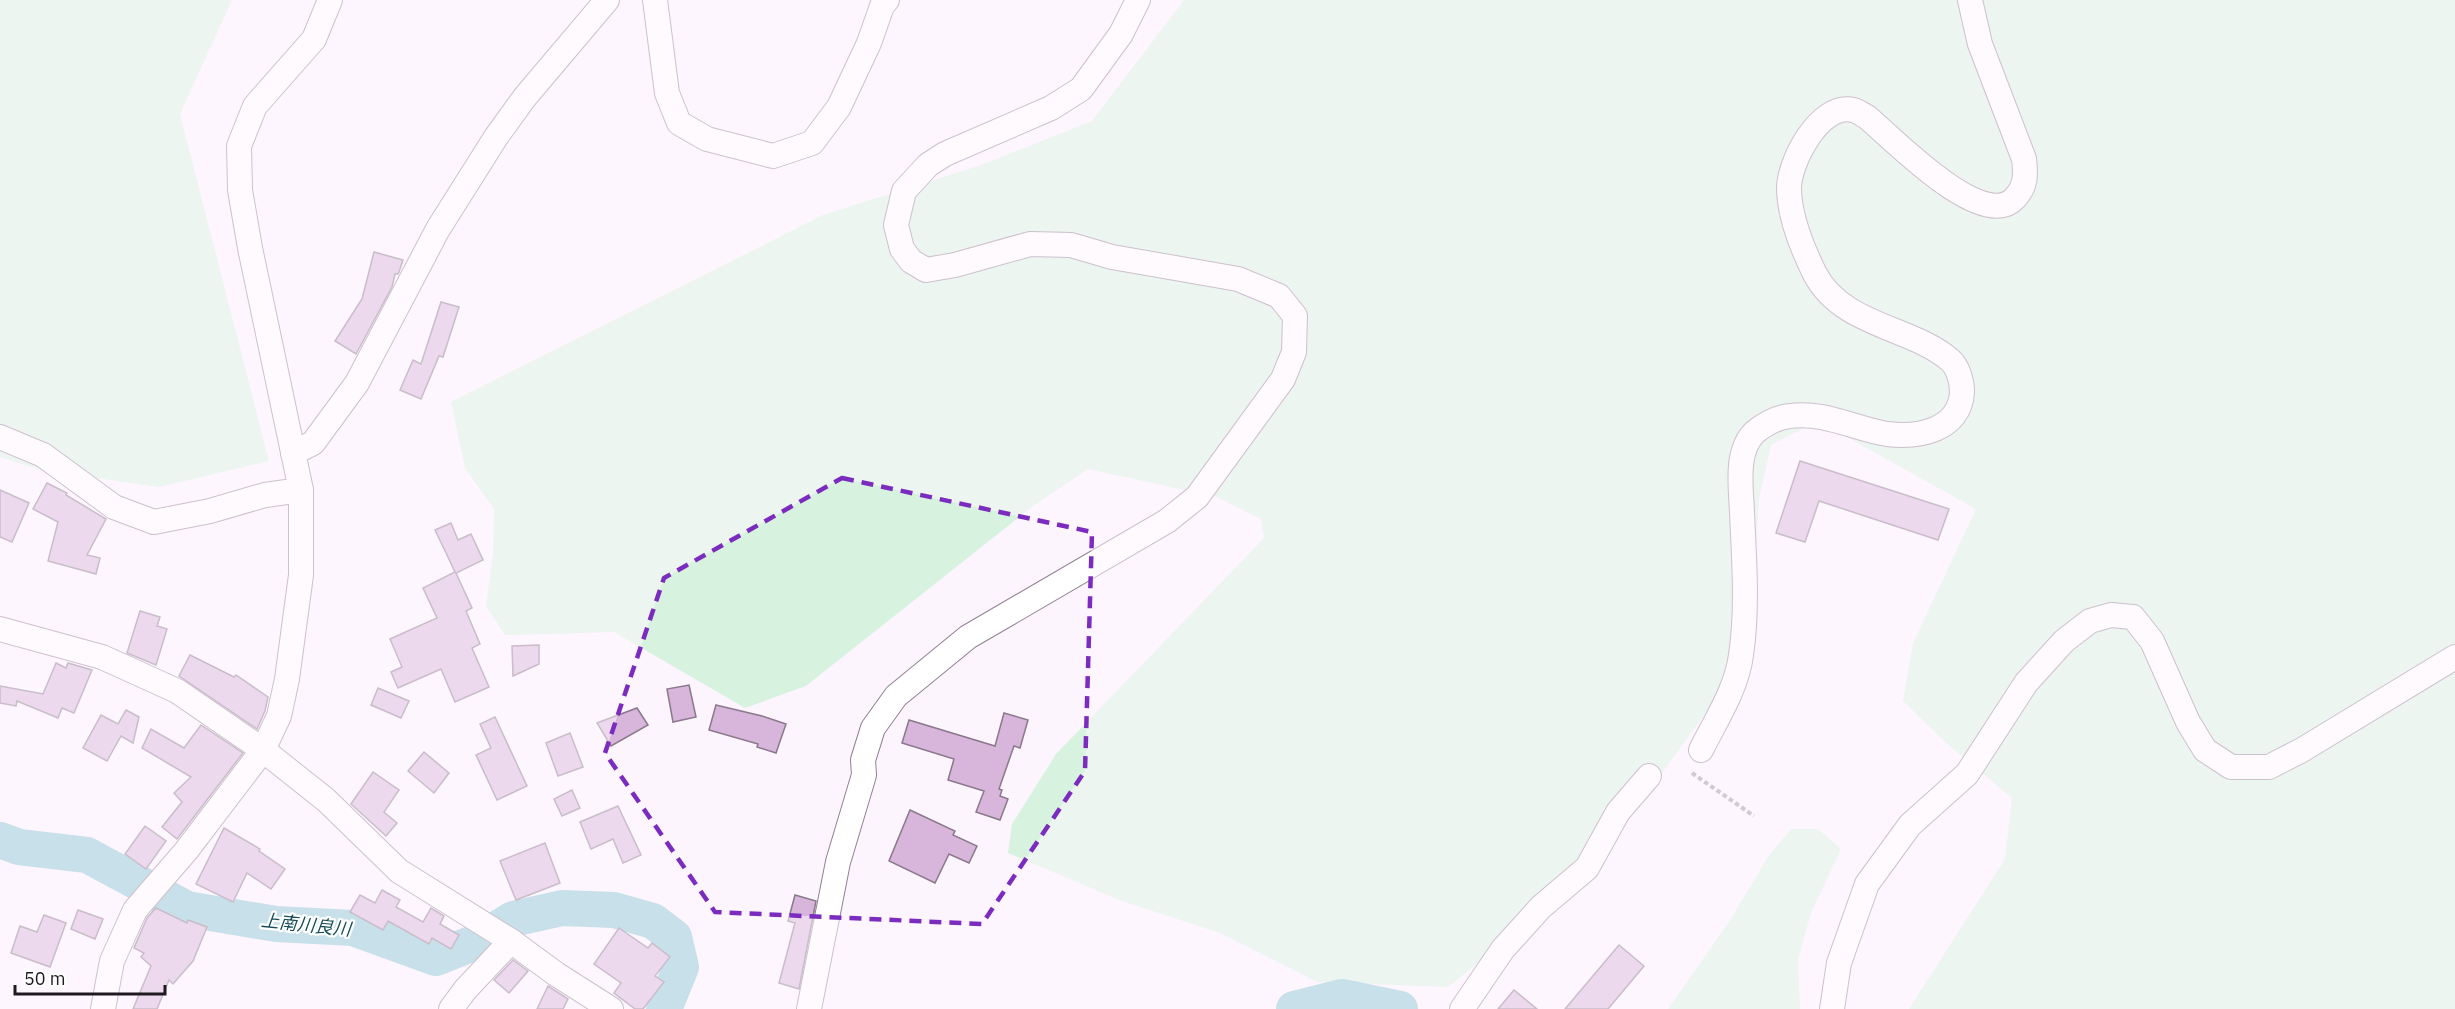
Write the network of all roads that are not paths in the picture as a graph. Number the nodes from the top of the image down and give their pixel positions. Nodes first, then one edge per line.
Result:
1 (330, 0) edge
2 (607, 0) edge
3 (656, 0) edge
4 (887, 0) edge
5 (1138, 0) edge
6 (1970, 0) edge
7 (0, 436) edge
8 (293, 453) junction
9 (301, 489) junction
10 (0, 629) edge
11 (2455, 657) edge
12 (263, 750) junction
13 (1701, 750) dead end
14 (1649, 776) dead end
15 (511, 941) junction
16 (103, 1009) edge
17 (451, 1009) edge
18 (611, 1009) edge
19 (809, 1009) edge
20 (1462, 1009) edge
21 (1832, 1009) edge

1 - 8 street
2 - 8 street
3 - 4 street
5 - 19 street
6 - 13 street
7 - 9 street
8 - 9 street
9 - 12 street
10 - 12 street
11 - 21 street
12 - 15 street
12 - 16 street
14 - 20 street
15 - 17 street
15 - 18 street

